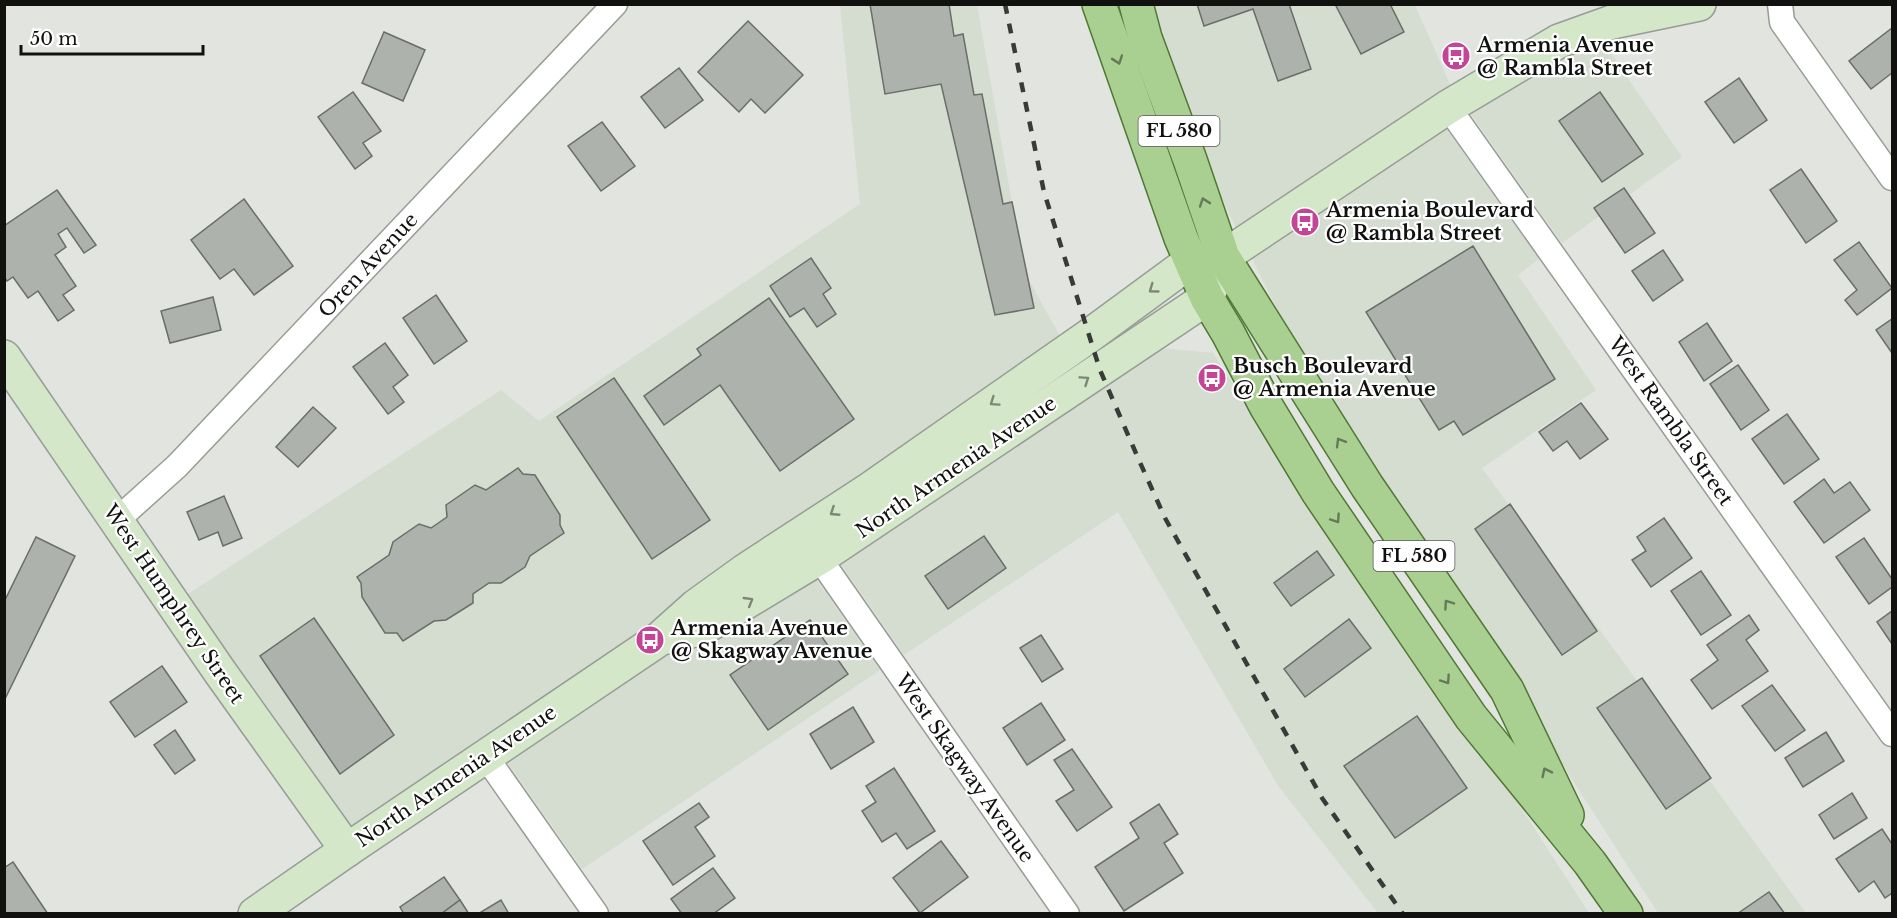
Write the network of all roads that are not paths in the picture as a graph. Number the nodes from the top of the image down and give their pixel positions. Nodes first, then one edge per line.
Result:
1 (615, 4) edge
2 (1099, 4) edge
3 (1136, 4) edge
4 (1699, 4) edge
5 (1780, 4) edge
6 (1448, 108) junction
7 (1893, 178) edge
8 (1223, 257) junction
9 (1191, 261) junction
10 (1207, 298) junction
11 (4, 357) edge
12 (117, 520) junction
13 (811, 545) junction
14 (1893, 734) edge
15 (486, 757) junction
16 (347, 850) junction
17 (1590, 862) junction
18 (255, 914) edge
19 (596, 914) edge
20 (1067, 914) edge
21 (1626, 914) edge

1 - 12 street, Oren Avenue
2 -> 9 main road
8 -> 3 main road, FL 580
4 - 6 main road, North Armenia Avenue
5 - 7 street
6 - 8 main road, North Armenia Avenue
6 - 14 street, West Rambla Street
8 - 9 main road, North Armenia Avenue
8 - 10 main road
17 -> 8 main road, FL 580
9 - 10 main road
9 -> 13 main road, North Armenia Avenue
13 -> 10 main road, North Armenia Avenue
10 -> 17 main road, FL 580
11 - 12 main road, West Humphrey Street
12 - 16 main road, West Humphrey Street
13 - 15 main road, North Armenia Avenue
13 - 20 street, West Skagway Avenue
15 - 16 main road, North Armenia Avenue
15 - 19 street
16 - 18 main road, North Armenia Avenue
17 - 21 main road, FL 580

